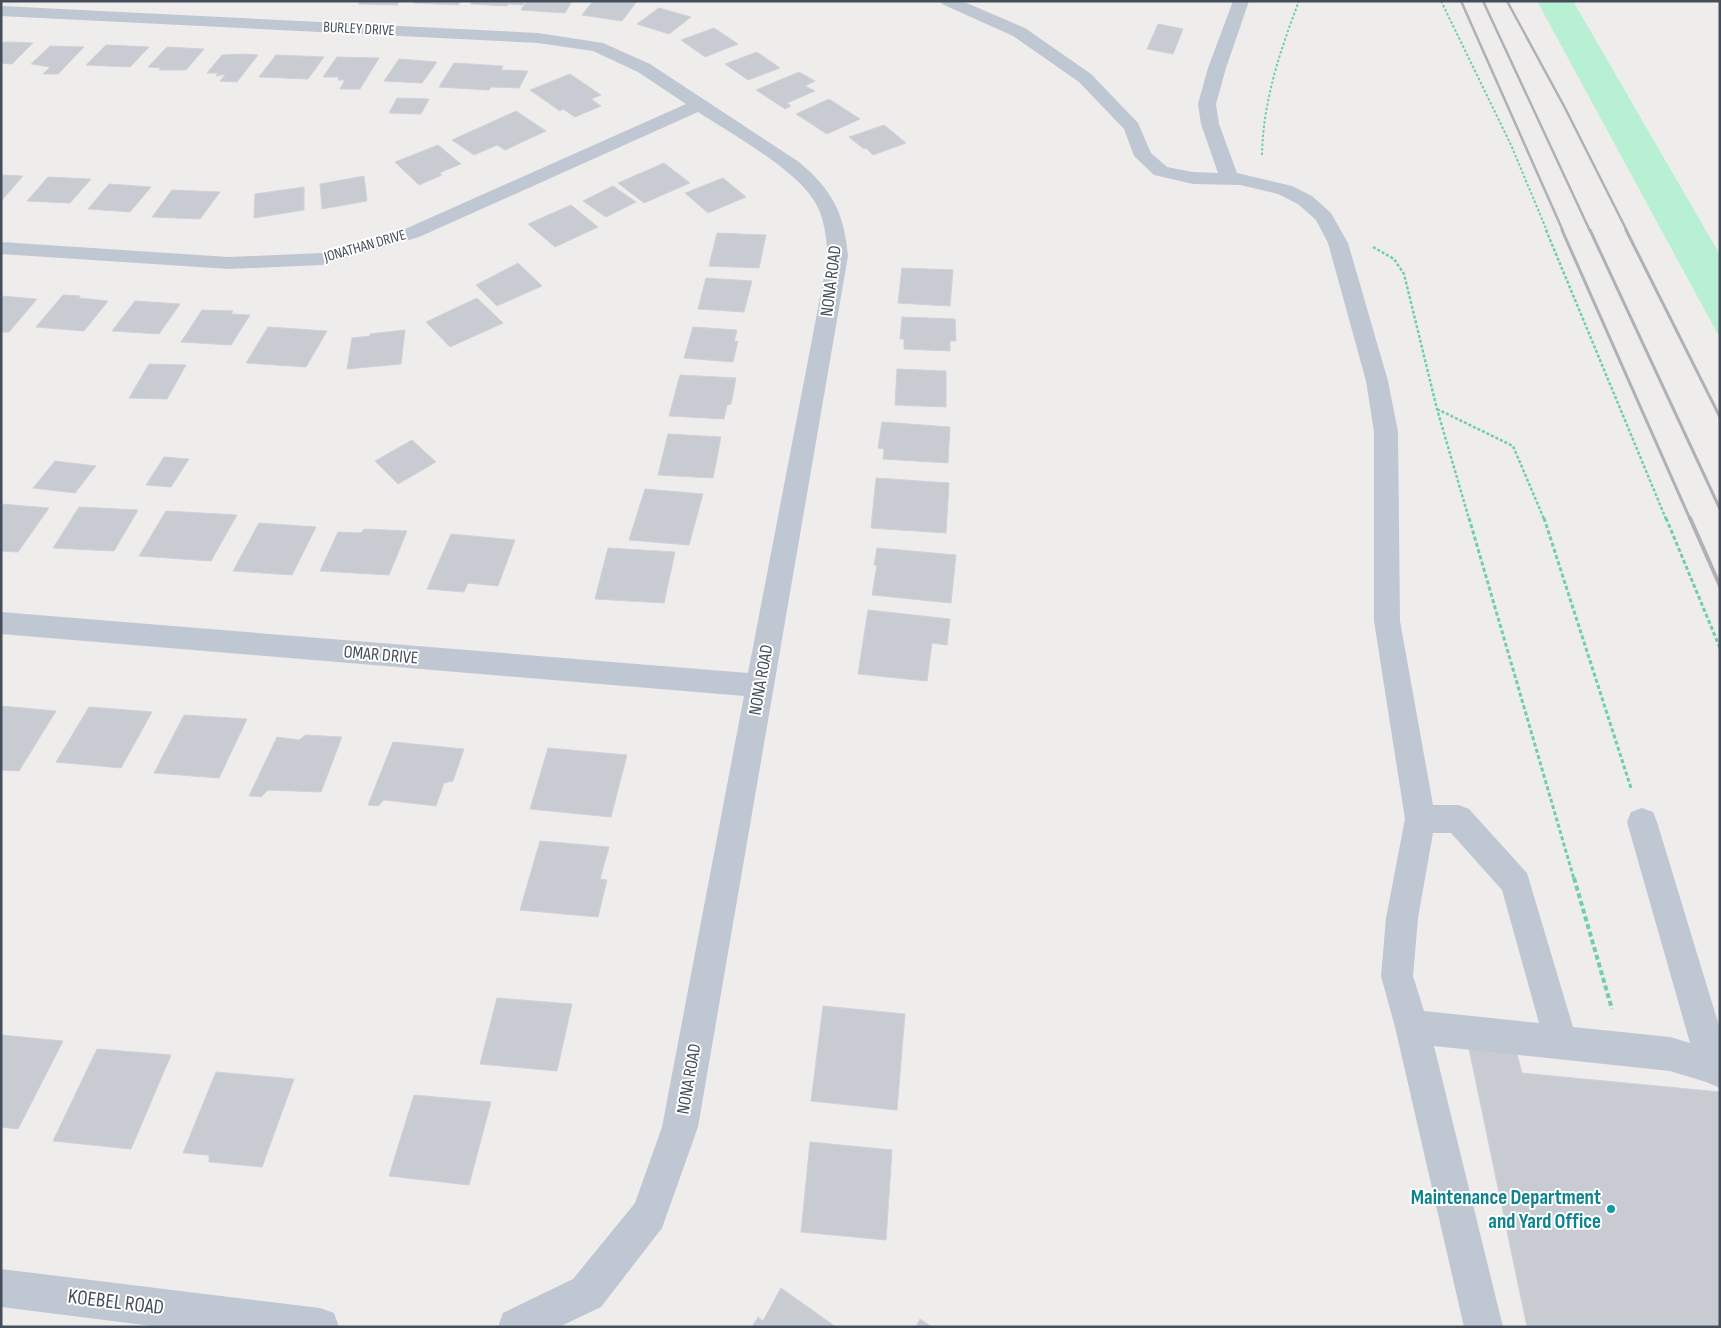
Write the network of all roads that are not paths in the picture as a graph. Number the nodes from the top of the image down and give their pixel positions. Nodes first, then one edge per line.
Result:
1 (948, 1) edge
2 (1241, 1) edge
3 (1, 11) edge
4 (701, 104) junction
5 (1230, 180) junction
6 (1, 248) edge
7 (1, 623) edge
8 (760, 686) junction
9 (1420, 819) junction
10 (1642, 822) road end
11 (1412, 1027) junction
12 (1561, 1043) junction
13 (1717, 1069) edge
14 (1, 1288) edge
15 (320, 1327) edge
16 (518, 1327) edge
17 (1484, 1327) edge

1 - 5 street
2 - 5 street
3 - 4 street, BURLEY DRIVE
4 - 6 street, JONATHAN DRIVE
4 - 8 street, NONA ROAD
5 - 9 street
7 - 8 street, OMAR DRIVE
8 - 16 street, NONA ROAD
9 - 11 street
9 - 12 street
10 - 13 street
11 - 12 street
11 - 17 street
12 - 13 street
14 - 15 street, KOEBEL ROAD

